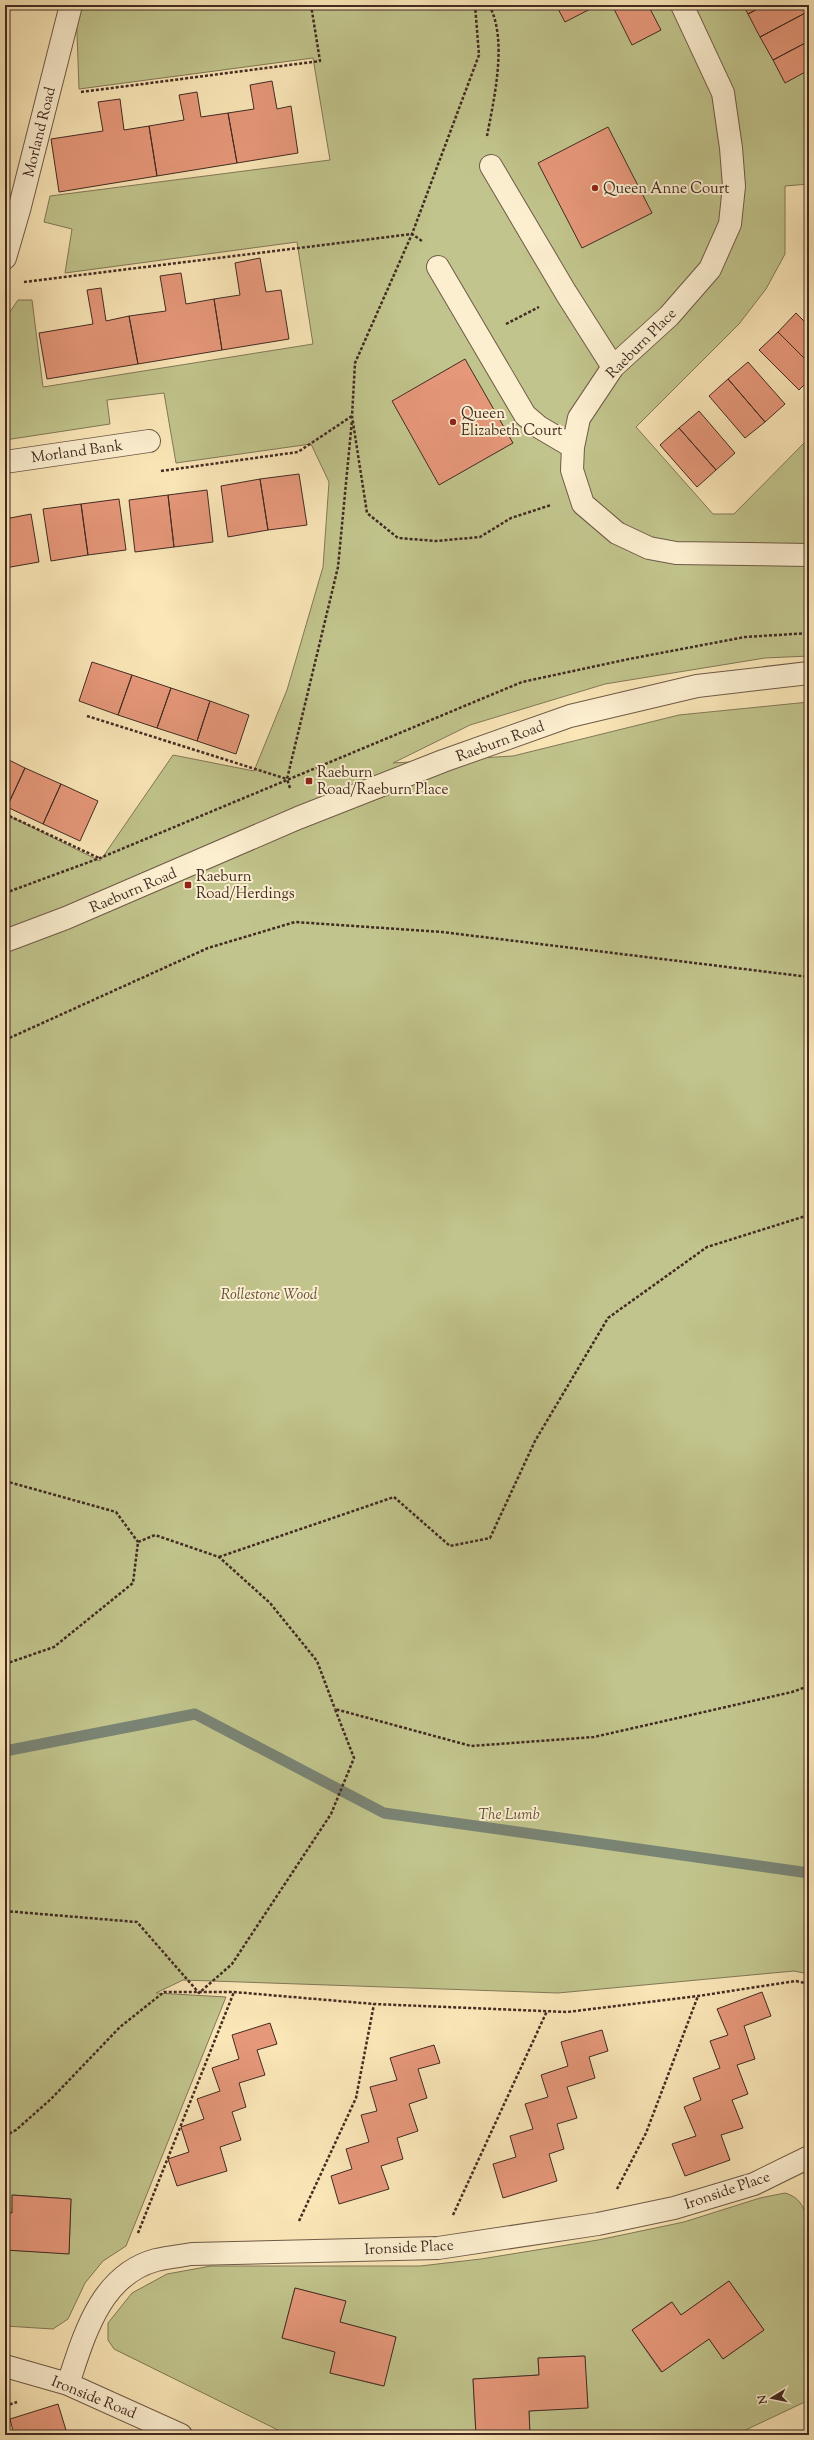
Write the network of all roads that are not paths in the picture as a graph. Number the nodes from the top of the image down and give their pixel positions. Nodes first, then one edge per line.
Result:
1 (71, 5) edge
2 (682, 5) edge
3 (491, 166) road end
4 (5, 258) edge
5 (438, 267) road end
6 (613, 367) junction
7 (149, 441) road end
8 (573, 447) junction
9 (5, 462) edge
10 (809, 555) edge
11 (809, 673) edge
12 (5, 941) edge
13 (809, 2157) edge
14 (5, 2366) edge
15 (68, 2384) junction
16 (181, 2435) edge

1 - 4 street, Morland Road
2 - 6 street, Raeburn Place
3 - 6 street
5 - 8 street
6 - 8 street, Raeburn Place
7 - 9 street, Morland Bank
8 - 10 street, Raeburn Place
11 - 12 street, Raeburn Road
13 - 15 street, Ironside Place
14 - 15 street, Ironside Road
15 - 16 street, Ironside Road

